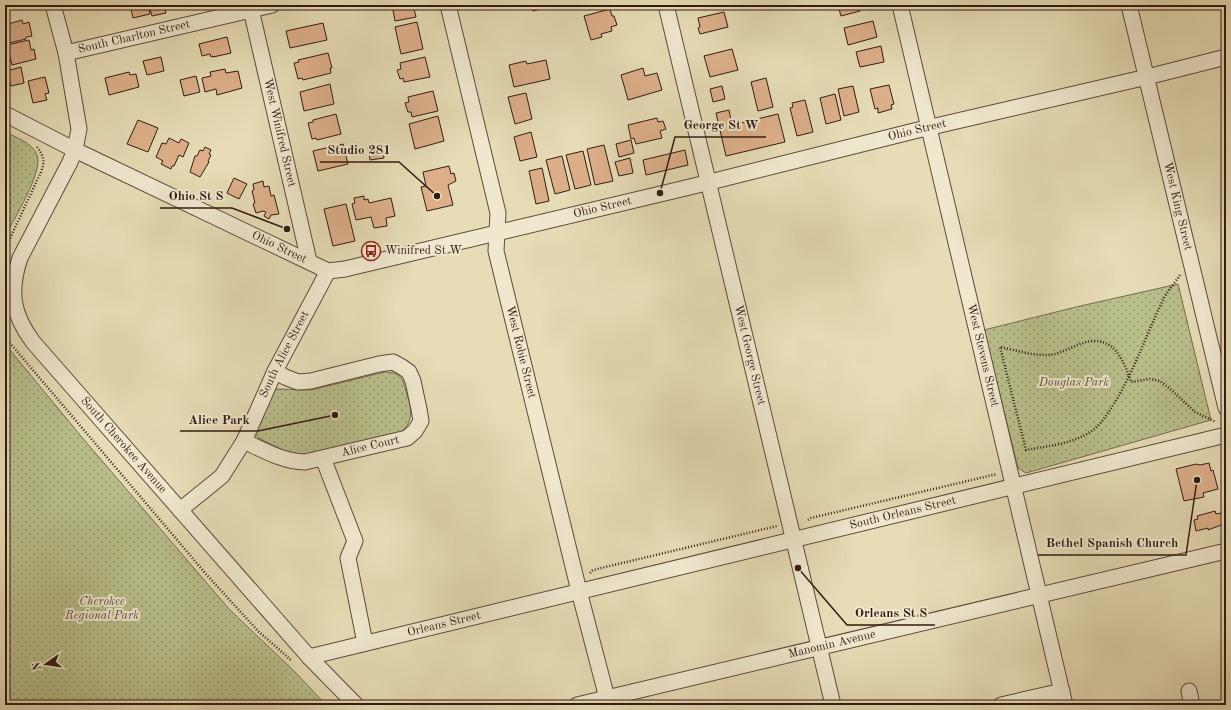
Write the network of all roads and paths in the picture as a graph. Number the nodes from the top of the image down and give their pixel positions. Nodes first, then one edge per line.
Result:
1 (53, 5) edge
2 (272, 5) edge
3 (448, 5) edge
4 (666, 5) edge
5 (900, 5) edge
6 (1129, 5) edge
7 (250, 7) edge
8 (66, 53) junction
9 (1226, 57) edge
10 (1147, 77) junction
11 (5, 114) edge
12 (928, 128) junction
13 (36, 146) dead end
14 (75, 150) junction
15 (709, 183) junction
16 (498, 232) junction
17 (5, 249) edge
18 (1189, 255) junction
19 (309, 261) junction
20 (328, 271) junction
21 (5, 334) edge
22 (275, 371) junction
23 (1129, 377) junction
24 (1226, 408) edge
25 (1217, 423) dead end
26 (1226, 434) edge
27 (244, 441) junction
28 (323, 458) junction
29 (998, 474) dead end
30 (1013, 487) junction
31 (180, 510) junction
32 (808, 520) dead end
33 (779, 527) dead end
34 (794, 540) junction
35 (1226, 551) edge
36 (590, 573) dead end
37 (579, 591) junction
38 (1039, 594) junction
39 (365, 643) junction
40 (819, 649) junction
41 (309, 657) junction
42 (292, 662) dead end
43 (607, 698) junction
44 (1064, 698) edge
45 (329, 699) dead end
46 (334, 705) edge
47 (356, 705) edge
48 (577, 705) edge
49 (833, 705) edge
50 (1001, 705) edge

1 - 8 street, South Cherokee Avenue
2 - 7 street, South Charlton Street
3 - 16 street, West Robie Street
4 - 15 street, West George Street
5 - 12 street, West Stevens Street
6 - 10 street, West King Street
7 - 8 street, South Charlton Street
7 - 19 street, West Winifred Street
8 - 14 street, South Cherokee Avenue
9 - 10 street, Ohio Street
10 - 12 street, Ohio Street
10 - 18 street, West King Street
11 - 14 street, Ohio Street
12 - 15 street, Ohio Street
12 - 30 street, West Stevens Street
13 - 17 path
14 - 19 street, Ohio Street
14 - 31 street, South Cherokee Avenue
15 - 16 street, Ohio Street
15 - 34 street, West George Street
16 - 20 street, Ohio Street
16 - 37 street, West Robie Street
18 - 23 path
18 - 24 street, West King Street
19 - 20 street, Ohio Street
20 - 22 street, South Alice Street
21 - 42 path
22 - 27 street, South Alice Street
22 - 28 street, Alice Court
23 - 23 path
23 - 25 path
26 - 30 street, South Orleans Street
27 - 28 street, Alice Court
27 - 31 street, South Alice Street
28 - 39 street
29 - 32 path
30 - 34 street, South Orleans Street
30 - 38 street, West Stevens Street
31 - 41 street, South Cherokee Avenue
33 - 36 path
34 - 37 street, South Orleans Street
34 - 40 street, West George Street
35 - 38 street, Manomin Avenue
37 - 39 street, Orleans Street
37 - 43 street, West Robie Street
38 - 40 street, Manomin Avenue
38 - 44 street, West Stevens Street
39 - 41 street, Orleans Street
40 - 43 street, Manomin Avenue
40 - 49 street, West George Street
41 - 47 street, South Cherokee Avenue
43 - 48 street, Manomin Avenue
44 - 50 street
45 - 46 path

